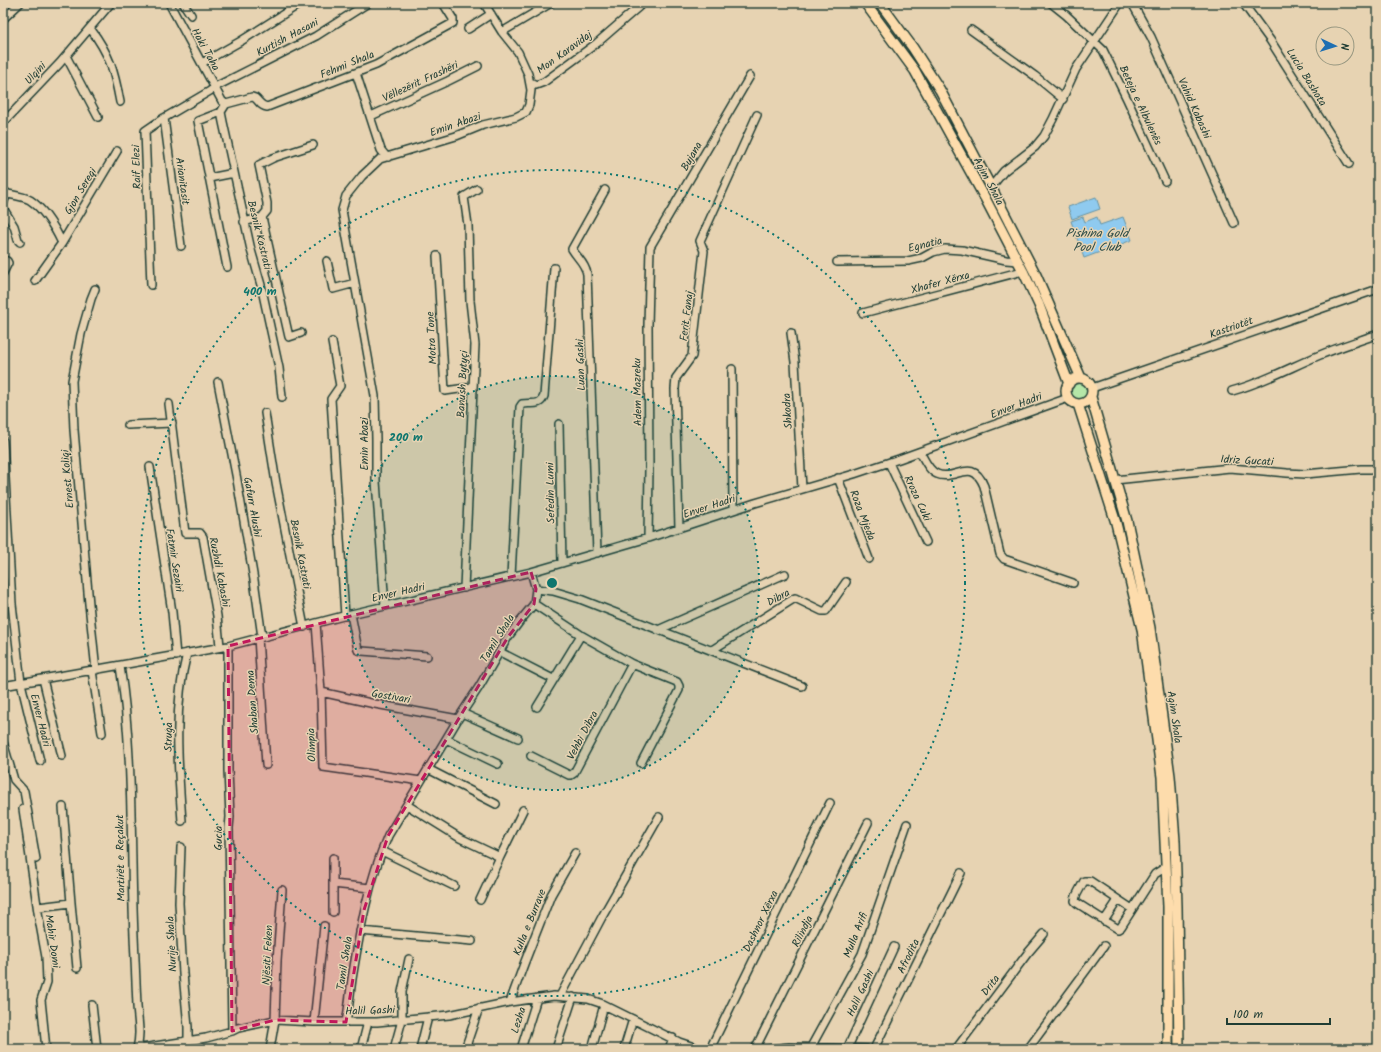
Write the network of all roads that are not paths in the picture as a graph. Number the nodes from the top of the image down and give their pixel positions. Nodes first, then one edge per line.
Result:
1 (20, 3) edge
2 (111, 3) edge
3 (169, 3) edge
4 (183, 3) edge
5 (301, 3) edge
6 (368, 3) edge
7 (443, 3) edge
8 (484, 3) edge
9 (551, 3) edge
10 (643, 3) edge
11 (864, 3) edge
12 (880, 3) edge
13 (1051, 3) edge
14 (1120, 3) edge
15 (1132, 3) edge
16 (1243, 3) edge
17 (491, 14) junction
18 (191, 15) dead end
19 (3, 19) edge
20 (90, 28) junction
21 (468, 29) dead end
22 (971, 30) dead end
23 (502, 32) junction
24 (1094, 42) junction
25 (66, 56) junction
26 (202, 63) junction
27 (478, 66) dead end
28 (356, 73) junction
29 (750, 76) dead end
30 (530, 82) junction
31 (214, 87) junction
32 (1063, 98) junction
33 (120, 102) dead end
34 (226, 104) junction
35 (222, 112) junction
36 (758, 115) dead end
37 (371, 116) junction
38 (98, 117) dead end
39 (164, 118) junction
40 (3, 123) edge
41 (313, 145) dead end
42 (117, 151) dead end
43 (388, 157) junction
44 (1349, 164) dead end
45 (234, 173) junction
46 (209, 178) junction
47 (1165, 182) dead end
48 (991, 187) junction
49 (477, 189) dead end
50 (605, 190) dead end
51 (5, 193) edge
52 (3, 204) edge
53 (3, 208) edge
54 (262, 217) junction
55 (244, 222) junction
56 (1234, 223) dead end
57 (20, 242) dead end
58 (62, 243) junction
59 (181, 246) dead end
60 (650, 247) joint
61 (437, 256) dead end
62 (327, 261) dead end
63 (1018, 261) junction
64 (3, 262) edge
65 (837, 262) dead end
66 (226, 267) dead end
67 (554, 268) dead end
68 (3, 271) edge
69 (1023, 271) junction
70 (35, 281) dead end
71 (355, 283) junction
72 (151, 285) dead end
73 (95, 289) dead end
74 (1378, 289) edge
75 (863, 313) dead end
76 (791, 332) dead end
77 (300, 334) dead end
78 (1378, 334) edge
79 (332, 342) dead end
80 (732, 369) dead end
81 (1080, 378) junction
82 (218, 382) dead end
83 (1069, 384) junction
84 (473, 388) junction
85 (1232, 390) dead end
86 (1092, 392) junction
87 (282, 397) dead end
88 (1068, 398) junction
89 (169, 404) dead end
90 (1078, 404) junction
91 (265, 413) dead end
92 (172, 423) junction
93 (559, 424) dead end
94 (128, 425) dead end
95 (3, 441) edge
96 (920, 452) junction
97 (889, 463) junction
98 (150, 467) dead end
99 (1378, 469) edge
100 (838, 478) junction
101 (1115, 480) junction
102 (802, 489) junction
103 (733, 510) junction
104 (679, 528) junction
105 (648, 538) junction
106 (926, 542) dead end
107 (597, 553) junction
108 (868, 559) dead end
109 (562, 563) junction
110 (531, 572) junction
111 (785, 574) dead end
112 (511, 576) junction
113 (846, 582) dead end
114 (1073, 583) dead end
115 (464, 588) junction
116 (536, 589) junction
117 (534, 604) junction
118 (385, 606) junction
119 (348, 615) junction
120 (316, 623) junction
121 (304, 627) junction
122 (658, 630) junction
123 (581, 635) junction
124 (260, 637) junction
125 (220, 646) junction
126 (228, 646) junction
127 (712, 650) junction
128 (500, 652) junction
129 (187, 653) junction
130 (176, 656) junction
131 (427, 656) dead end
132 (632, 664) junction
133 (120, 666) junction
134 (94, 670) junction
135 (551, 678) dead end
136 (43, 679) junction
137 (21, 683) junction
138 (3, 686) edge
139 (802, 686) dead end
140 (321, 692) junction
141 (537, 707) dead end
142 (462, 713) junction
143 (458, 719) junction
144 (102, 733) dead end
145 (518, 738) dead end
146 (446, 739) junction
147 (3, 742) edge
148 (62, 756) dead end
149 (531, 756) dead end
150 (40, 761) dead end
151 (642, 763) dead end
152 (266, 764) dead end
153 (498, 764) dead end
154 (428, 769) junction
155 (421, 781) junction
156 (830, 803) dead end
157 (496, 804) dead end
158 (407, 805) junction
159 (63, 807) dead end
160 (23, 809) dead end
161 (523, 810) dead end
162 (659, 817) dead end
163 (182, 821) dead end
164 (868, 824) dead end
165 (907, 824) dead end
166 (181, 847) dead end
167 (382, 851) junction
168 (575, 853) dead end
169 (500, 857) junction
170 (333, 858) dead end
171 (36, 859) dead end
172 (1166, 867) junction
173 (961, 873) dead end
174 (333, 884) junction
175 (454, 886) dead end
176 (370, 888) junction
177 (282, 890) dead end
178 (480, 900) dead end
179 (1118, 900) junction
180 (71, 903) junction
181 (38, 907) junction
182 (1132, 910) junction
183 (333, 912) dead end
184 (1104, 921) junction
185 (324, 926) dead end
186 (360, 931) junction
187 (1044, 934) dead end
188 (472, 941) dead end
189 (1104, 946) dead end
190 (894, 947) dead end
191 (409, 959) dead end
192 (76, 968) dead end
193 (560, 996) junction
194 (573, 997) junction
195 (537, 998) junction
196 (510, 1002) junction
197 (92, 1005) dead end
198 (604, 1005) junction
199 (479, 1008) junction
200 (428, 1017) junction
201 (633, 1019) junction
202 (275, 1020) junction
203 (402, 1020) junction
204 (314, 1022) junction
205 (346, 1022) junction
206 (368, 1022) junction
207 (232, 1031) junction
208 (673, 1038) junction
209 (186, 1041) junction
210 (811, 1047) junction
211 (789, 1048) edge
212 (46, 1049) edge
213 (97, 1049) edge
214 (136, 1049) edge
215 (184, 1049) edge
216 (270, 1049) edge
217 (361, 1049) edge
218 (394, 1049) edge
219 (420, 1049) edge
220 (465, 1049) edge
221 (521, 1049) edge
222 (556, 1049) edge
223 (592, 1049) edge
224 (624, 1049) edge
225 (669, 1049) edge
226 (700, 1049) edge
227 (710, 1049) edge
228 (755, 1049) edge
229 (770, 1049) edge
230 (847, 1049) edge
231 (867, 1049) edge
232 (874, 1049) edge
233 (956, 1049) edge
234 (1028, 1049) edge
235 (1168, 1049) edge
236 (1179, 1049) edge

1 - 19 street
2 - 20 street, Ulqini
3 - 26 street, Haki Taha
4 - 18 street
5 - 26 street
6 - 31 street, Kurtish Hasani
7 - 28 street, Fehmi Shala
8 - 17 street, Mon Karavidaj
9 - 23 street
10 - 30 street, Mon Karavidaj
11 - 63 main road, Agim Shala
12 - 48 main road, Agim Shala
13 - 24 street, Beteja e Albulenës
14 - 24 street
15 - 56 street, Vahid Kabashi
16 - 44 street, Lucia Bashota
17 - 21 street
17 - 23 street, Mon Karavidaj
20 - 25 street, Ulqini
20 - 33 street
22 - 32 street
23 - 30 street, Mon Karavidaj
24 - 32 street
24 - 47 street, Beteja e Albulenës
25 - 38 street
25 - 40 street, Ulqini
26 - 31 street, Haki Taha
27 - 37 street, Vëllezërit Frashëri
28 - 34 street, Fehmi Shala
28 - 37 street, Vëllezërit Frashëri
29 - 60 street, Bujana
30 - 43 street, Emin Abazi
31 - 34 street, Haki Taha
31 - 39 street, Raif Elezi
32 - 48 street
34 - 35 street
35 - 45 street, Besnik Kastrati
35 - 46 street
36 - 104 street, Ferit Fanaj
37 - 43 street, Vëllezërit Frashëri
39 - 59 street, Arianitasit
39 - 72 street, Raif Elezi
41 - 54 street
42 - 58 street, Gjon Sereqi
43 - 71 street, Emin Abazi
45 - 46 street
45 - 55 street, Besnik Kastrati
46 - 66 street
48 - 81 main road, Agim Shala
49 - 84 street, Banush Bytyçi
50 - 107 street, Luan Gashi
51 - 52 street
51 - 58 street, Gjon Sereqi
53 - 57 street
54 - 55 street
54 - 77 street
55 - 87 street, Besnik Kastrati
58 - 70 street, Gjon Sereqi
60 - 105 street, Adem Mazreku
61 - 84 street, Motra Tone
62 - 71 street
63 - 65 street, Egnatia
63 - 69 main road, Agim Shala
64 - 68 street
67 - 112 street
69 - 75 street, Xhafer Xërxa
69 - 83 main road, Agim Shala
71 - 118 street, Emin Abazi
73 - 134 street, Ernest Koliqi
74 - 86 street, Kastriotët
76 - 102 street, Shkodra
78 - 85 street
79 - 119 street
80 - 103 street
81 - 83 main road
81 - 86 main road
82 - 124 street, Gafurr Alushi
83 - 88 main road, Agim Shala
84 - 115 street, Banush Bytyçi
86 - 90 main road
86 - 101 main road, Agim Shala
88 - 90 main road
88 - 96 street, Enver Hadri
89 - 92 street, Ruzhdi Kabashi
90 - 172 main road, Agim Shala
91 - 121 street, Besnik Kastrati
92 - 94 street
92 - 125 street, Ruzhdi Kabashi
93 - 109 street, Sefedin Lumi
95 - 137 street
96 - 97 street, Enver Hadri
96 - 114 street
97 - 100 street, Enver Hadri
97 - 106 street, Rroza Cuki
98 - 130 street, Fatmir Sezairi
99 - 101 street, Idriz Gucati
100 - 102 street, Enver Hadri
100 - 108 street, Roza Mjeda
101 - 236 main road, Agim Shala
102 - 103 street, Enver Hadri
103 - 104 street, Enver Hadri
104 - 105 street, Enver Hadri
105 - 107 street, Enver Hadri
107 - 109 street, Enver Hadri
109 - 110 street, Enver Hadri
110 - 112 street, Enver Hadri
110 - 116 street
111 - 122 street, Dibra
112 - 115 street, Enver Hadri
113 - 127 street, Dibra
115 - 118 street, Enver Hadri
116 - 117 street
116 - 122 street
117 - 123 street
117 - 128 street, Tamil Shala
118 - 119 street, Enver Hadri
119 - 120 street, Enver Hadri
119 - 131 street
120 - 121 street, Enver Hadri
120 - 140 street, Olimpia
121 - 124 street, Enver Hadri
122 - 127 street
123 - 132 street
123 - 141 street
124 - 126 street, Enver Hadri
124 - 152 street, Shaban Dema
125 - 126 street, Enver Hadri
125 - 129 street, Enver Hadri
126 - 207 street, Gucia
127 - 139 street
128 - 135 street
128 - 142 street, Tamil Shala
129 - 130 street, Enver Hadri
129 - 163 street, Struga
130 - 133 street, Enver Hadri
132 - 149 street, Vehbi Dibra
132 - 151 street
133 - 134 street, Enver Hadri
133 - 214 street, Martirët e Reçakut
134 - 136 street, Enver Hadri
134 - 144 street
136 - 137 street, Enver Hadri
136 - 148 street, Enver Hadri
137 - 138 street, Enver Hadri
137 - 150 street, Enver Hadri
140 - 143 street, Gostivari
140 - 155 street, Olimpia
142 - 143 street, Tamil Shala
142 - 145 street
143 - 146 street, Tamil Shala
146 - 153 street
146 - 154 street, Tamil Shala
147 - 171 street
154 - 155 street, Tamil Shala
154 - 157 street
155 - 158 street, Tamil Shala
156 - 227 street, Dashnor Xërxa
158 - 167 street, Tamil Shala
158 - 169 street
159 - 180 street, Mahir Domi
160 - 181 street, Mahir Domi
161 - 169 street
162 - 193 street
164 - 228 street, Rilindja
165 - 210 street, Mulla Arifi
166 - 209 street, Nurije Shala
167 - 175 street
167 - 176 street, Tamil Shala
168 - 196 street, Kulla e Burrave
169 - 178 street
170 - 174 street
172 - 182 street
172 - 235 main road, Agim Shala
173 - 232 street, Afrodita
174 - 176 street
174 - 183 street
176 - 186 street, Tamil Shala
177 - 202 street, Njësiti Feken
179 - 182 street
179 - 184 street
179 - 184 street
180 - 181 street, Mahir Domi
180 - 192 street, Mahir Domi
181 - 212 street, Mahir Domi
182 - 184 street
185 - 204 street
186 - 188 street, Tamil Shala
186 - 205 street, Tamil Shala
187 - 233 street, Drita
189 - 234 street
190 - 230 street, Halil Gashi
191 - 203 street
193 - 194 street, Halil Gashi
193 - 195 street, Halil Gashi
194 - 198 street, Halil Gashi
194 - 222 street
195 - 196 street, Halil Gashi
195 - 221 street, Lezha
196 - 199 street, Halil Gashi
197 - 213 street
198 - 201 street, Halil Gashi
198 - 223 street
199 - 200 street, Halil Gashi
199 - 220 street
200 - 203 street, Halil Gashi
200 - 219 street
201 - 208 street, Halil Gashi
201 - 224 street
202 - 204 street, Halil Gashi
202 - 207 street, Halil Gashi
202 - 216 street, Njësiti Feken
203 - 206 street, Halil Gashi
203 - 218 street
204 - 205 street, Halil Gashi
205 - 206 street, Halil Gashi
206 - 217 street
207 - 209 street, Halil Gashi
208 - 225 street
208 - 226 street, Halil Gashi
209 - 214 street, Halil Gashi
209 - 215 street, Nurije Shala
210 - 211 street
210 - 230 street
211 - 229 street
230 - 231 street

